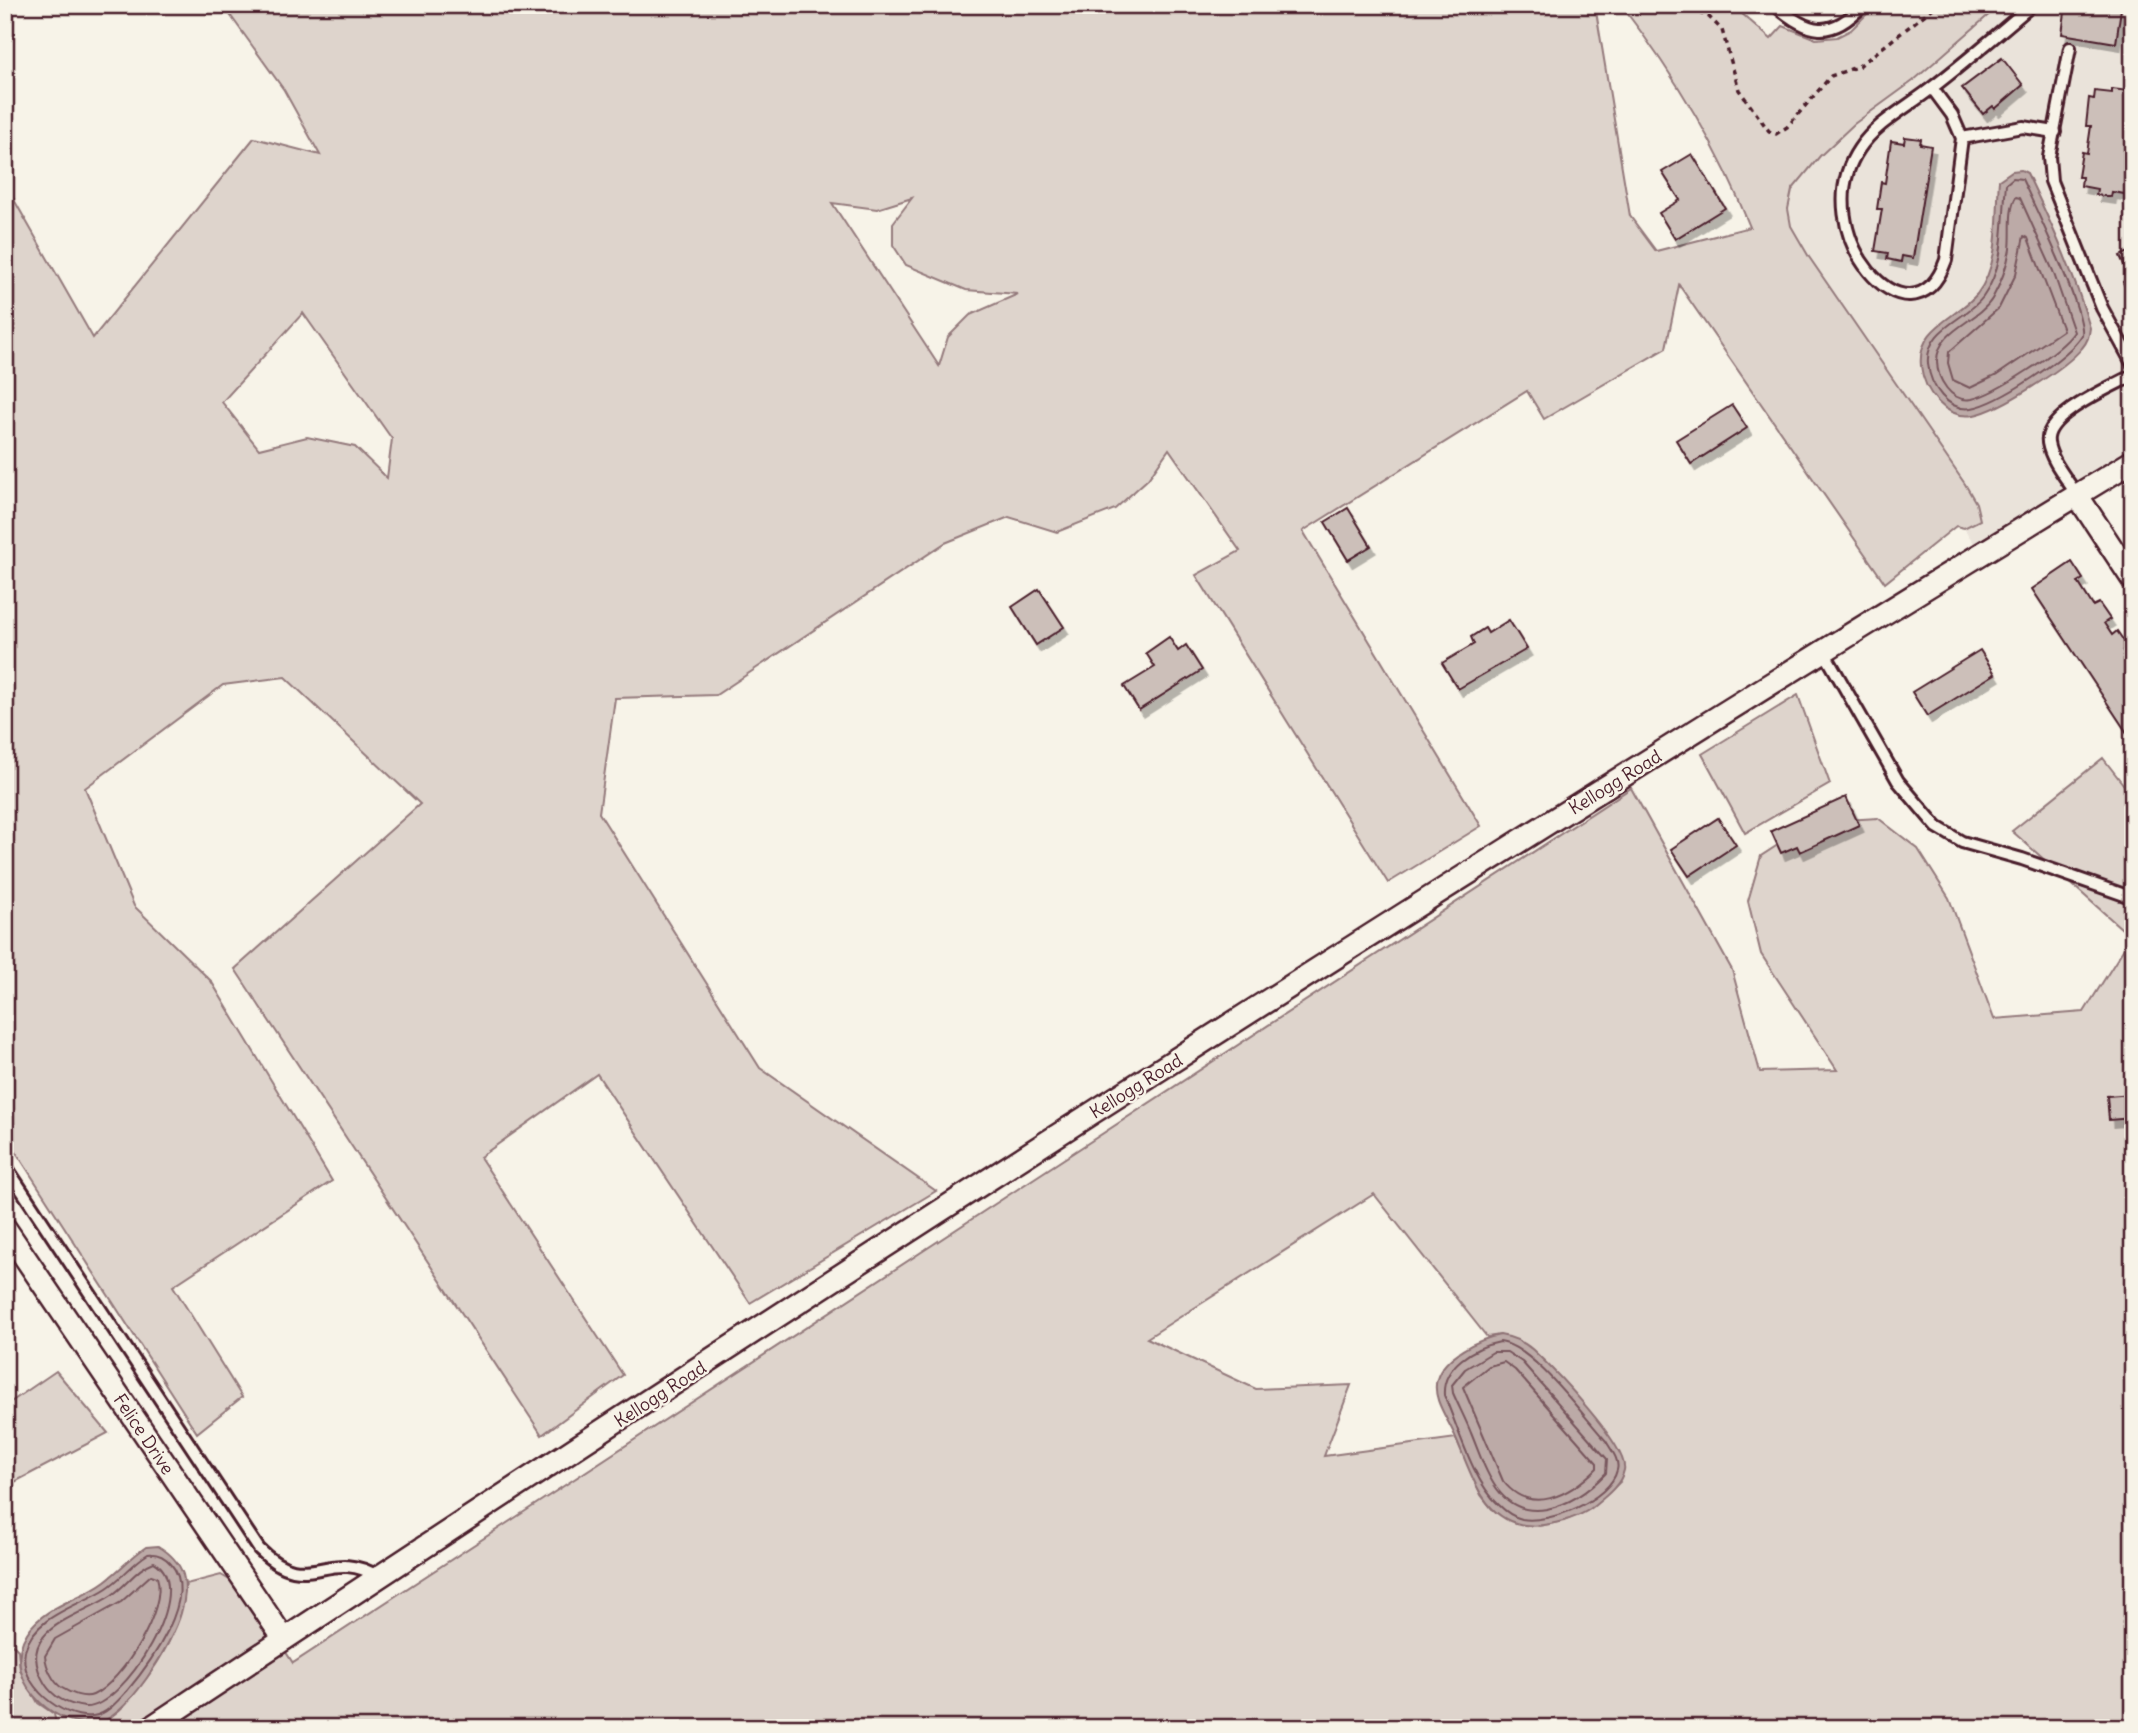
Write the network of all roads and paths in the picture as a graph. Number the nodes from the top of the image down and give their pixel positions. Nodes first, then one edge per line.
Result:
1 (1680, 5) edge
2 (1775, 5) edge
3 (1863, 5) edge
4 (1937, 5) edge
5 (2032, 5) edge
6 (1789, 10) edge
7 (2070, 48) dead end
8 (1932, 88) junction
9 (2055, 132) junction
10 (1962, 138) junction
11 (2133, 365) edge
12 (2133, 375) edge
13 (2133, 461) edge
14 (2077, 495) junction
15 (2133, 580) edge
16 (1824, 650) junction
17 (2133, 898) edge
18 (5, 1164) edge
19 (5, 1228) edge
20 (379, 1577) junction
21 (284, 1639) junction
22 (150, 1728) edge

1 - 4 path
2 - 6 lane
3 - 6 lane
5 - 8 lane
7 - 9 lane
8 - 10 lane
8 - 10 lane
9 - 10 lane
9 - 11 lane
12 - 14 lane
13 - 14 street, Kellogg Road
14 - 15 street
14 - 16 street, Kellogg Road
16 - 17 lane
16 - 20 street, Kellogg Road
18 - 20 lane
19 - 21 street, Felice Drive
20 - 21 street, Kellogg Road
21 - 22 street, Kellogg Road

